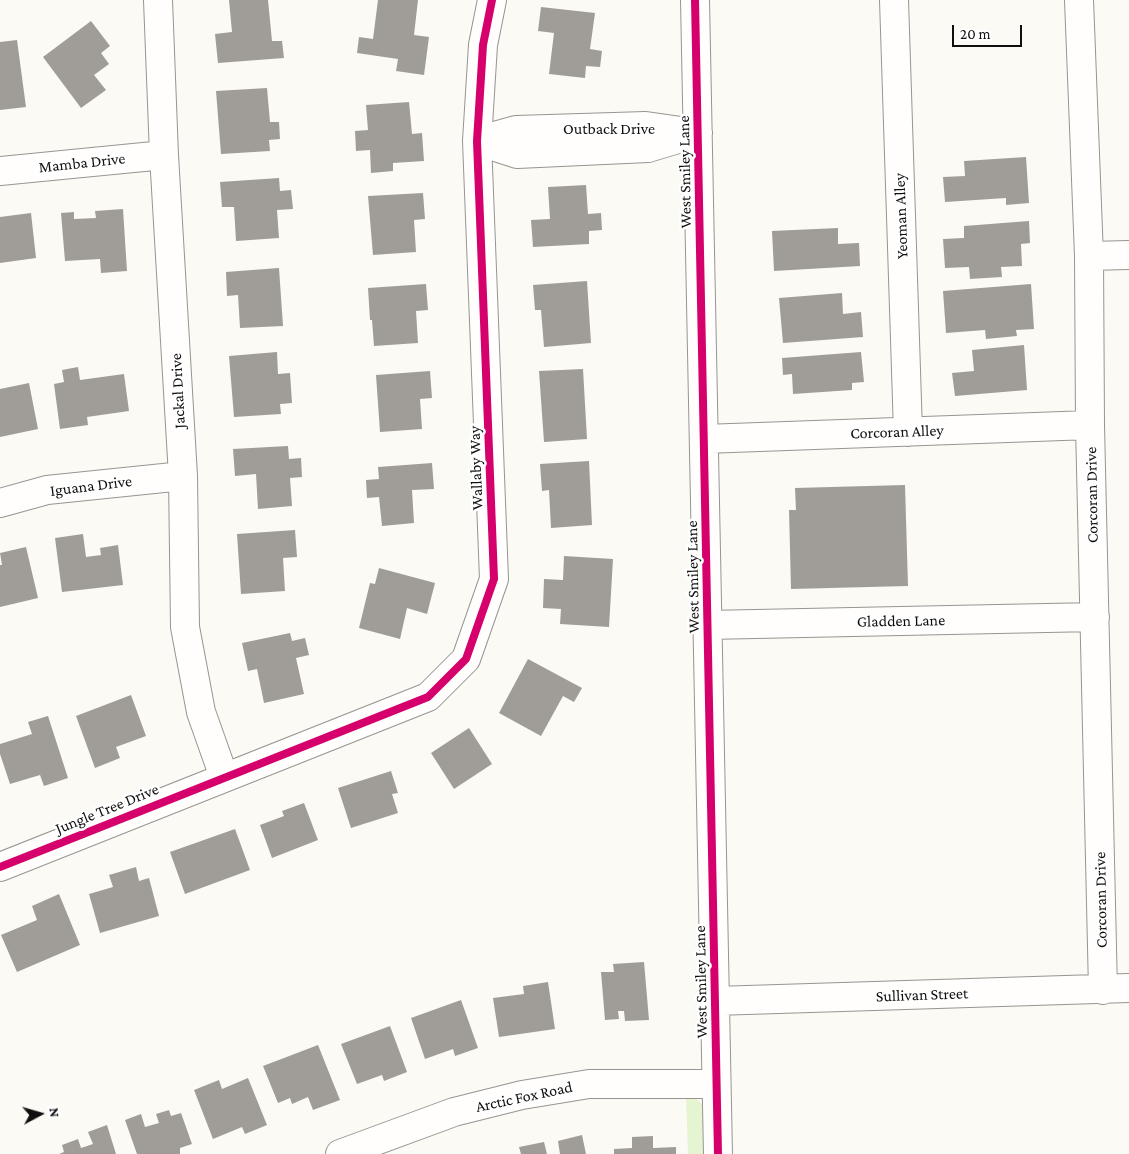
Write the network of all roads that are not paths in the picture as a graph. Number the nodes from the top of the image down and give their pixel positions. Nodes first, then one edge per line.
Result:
1 (158, 0) edge
2 (492, 0) edge
3 (695, 0) edge
4 (894, 0) edge
5 (1079, 0) edge
6 (698, 134) junction
7 (477, 141) junction
8 (164, 155) junction
9 (0, 171) edge
10 (1129, 255) edge
11 (1089, 256) junction
12 (1090, 425) junction
13 (908, 432) junction
14 (704, 440) junction
15 (183, 476) junction
16 (0, 503) edge
17 (1095, 617) junction
18 (708, 625) junction
19 (224, 777) junction
20 (0, 867) edge
21 (1116, 989) edge
22 (715, 1001) junction
23 (716, 1084) junction
24 (340, 1154) edge
25 (718, 1154) edge

1 - 8 street, Jackal Drive
2 - 7 street, Wallaby Way
3 - 6 street, West Smiley Lane
4 - 13 street, Yeoman Alley
5 - 11 street, Corcoran Drive
6 - 7 street, Outback Drive
6 - 14 street, West Smiley Lane
7 - 19 street, Wallaby Way
8 - 9 street, Mamba Drive
8 - 15 street, Jackal Drive
10 - 11 street
11 - 12 street, Corcoran Drive
12 - 13 street, Corcoran Alley
12 - 17 street, Corcoran Drive
13 - 14 street, Corcoran Alley
14 - 18 street, West Smiley Lane
15 - 16 street, Iguana Drive
15 - 19 street, Jackal Drive
17 - 18 street, Gladden Lane
17 - 21 street, Corcoran Drive
18 - 22 street, West Smiley Lane
19 - 20 street, Jungle Tree Drive
21 - 22 street, Sullivan Street
22 - 23 street, West Smiley Lane
23 - 24 street, Arctic Fox Road
23 - 25 street, West Smiley Lane

